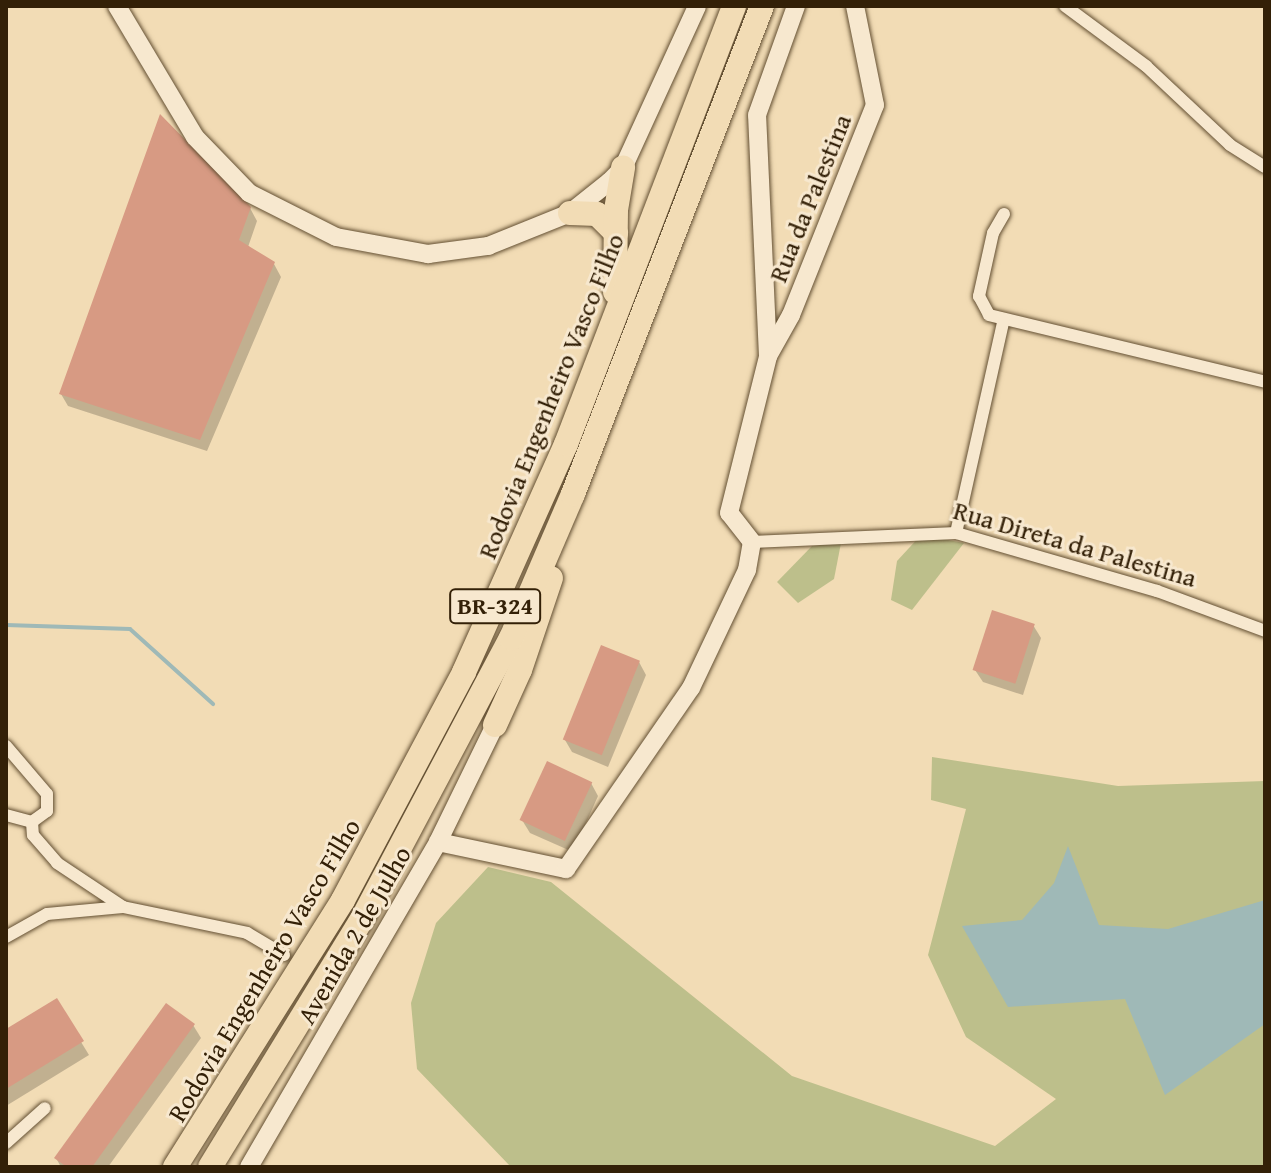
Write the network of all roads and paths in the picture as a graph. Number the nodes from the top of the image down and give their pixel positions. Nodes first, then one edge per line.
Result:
1 (117, 6) edge
2 (697, 6) edge
3 (734, 6) edge
4 (762, 6) edge
5 (796, 6) edge
6 (855, 6) edge
7 (1065, 6) edge
8 (1265, 167) edge
9 (623, 168) junction
10 (570, 213) junction
11 (1004, 214) dead end
12 (616, 233) junction
13 (1004, 319) junction
14 (768, 356) junction
15 (1265, 382) edge
16 (575, 419) junction
17 (573, 494) junction
18 (956, 533) junction
19 (752, 542) junction
20 (1265, 631) edge
21 (495, 725) joint
22 (6, 746) edge
23 (6, 815) edge
24 (32, 822) junction
25 (438, 842) junction
26 (123, 907) junction
27 (6, 937) edge
28 (284, 955) dead end
29 (311, 1002) junction
30 (45, 1108) dead end
31 (6, 1143) edge
32 (175, 1167) edge
33 (210, 1167) edge
34 (226, 1167) edge
35 (249, 1167) edge

1 - 10 main road
2 - 9 main road
3 - 16 highway, Rodovia Engenheiro Vasco Filho / BR-324
4 - 17 highway, Rodovia Engenheiro Vasco Filho / BR-324
5 - 14 main road
6 - 14 main road, Rua da Palestina
7 - 8 street
9 - 10 main road
9 - 12 highway
10 - 12 highway
11 - 13 street
12 - 16 highway
13 - 15 street
13 - 18 street
14 - 19 main road
16 - 32 highway, Rodovia Engenheiro Vasco Filho / BR-324
17 - 21 highway
17 - 29 highway, Rodovia Engenheiro Vasco Filho / BR-324
18 - 19 street, Rua Direta da Palestina
18 - 20 street, Rua Direta da Palestina
19 - 25 main road
21 - 25 main road, Avenida 2 de Julho
22 - 24 street
23 - 24 street
24 - 26 street
25 - 35 main road, Avenida 2 de Julho
26 - 27 street
26 - 28 street
29 - 33 highway, Rodovia Engenheiro Vasco Filho / BR-324
29 - 34 highway
30 - 31 street

